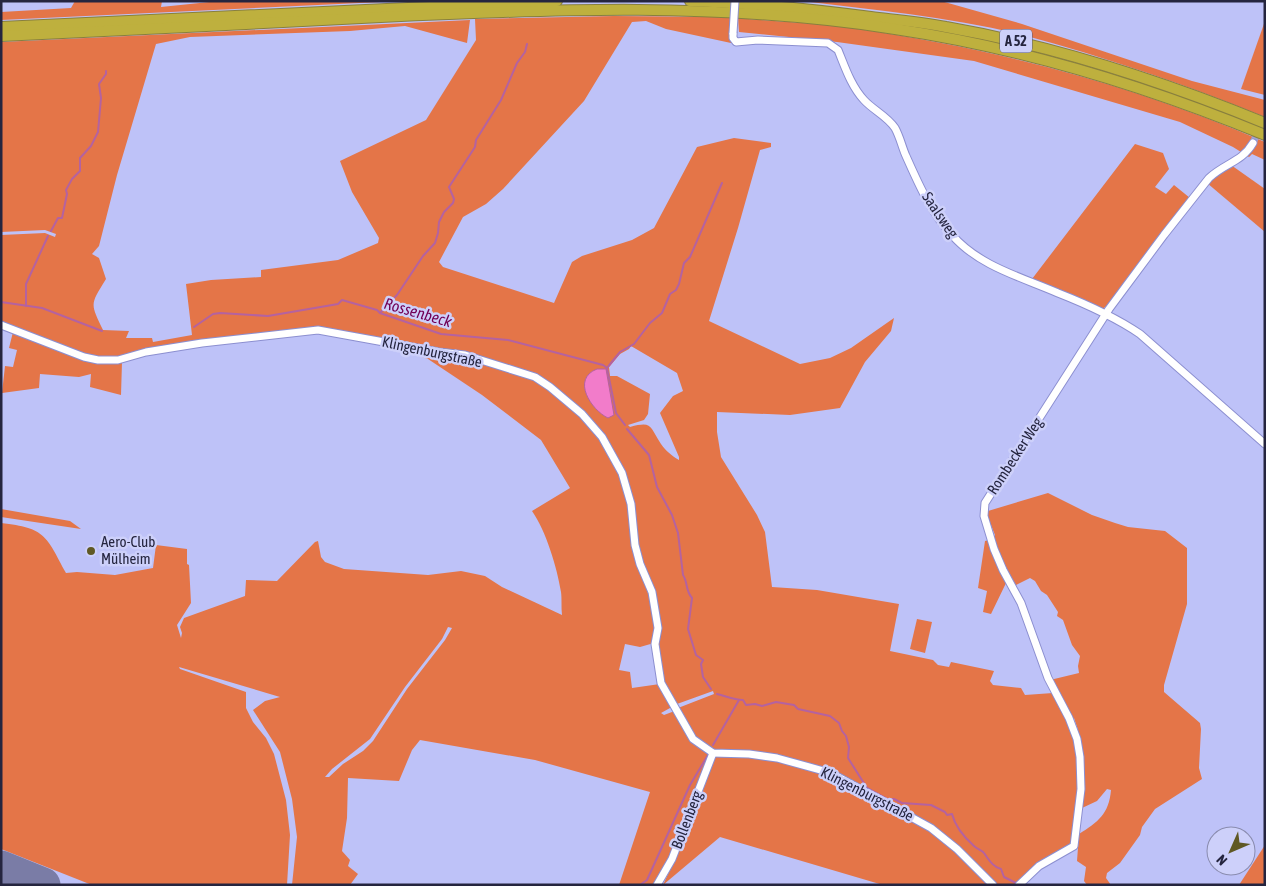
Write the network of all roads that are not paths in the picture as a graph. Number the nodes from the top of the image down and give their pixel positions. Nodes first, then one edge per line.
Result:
1 (557, 1) edge
2 (690, 1) edge
3 (735, 1) edge
4 (1, 27) edge
5 (1, 36) edge
6 (1265, 123) edge
7 (1265, 135) edge
8 (1253, 143) tunnel mouth
9 (1106, 315) junction
10 (1, 325) edge
11 (1265, 444) edge
12 (713, 753) junction
13 (657, 885) edge
14 (993, 885) edge
15 (1019, 885) edge

1 - 4 highway
2 - 6 highway, A 52
3 - 9 street, Saalsweg, bridge
5 - 7 highway, A 52
8 - 9 street, Rombecker Weg
9 - 11 street, Saalsweg
9 - 15 street, Rombecker Weg
10 - 12 street, Klingenburgstraße
12 - 13 street, Bollenberg
12 - 14 street, Klingenburgstraße

